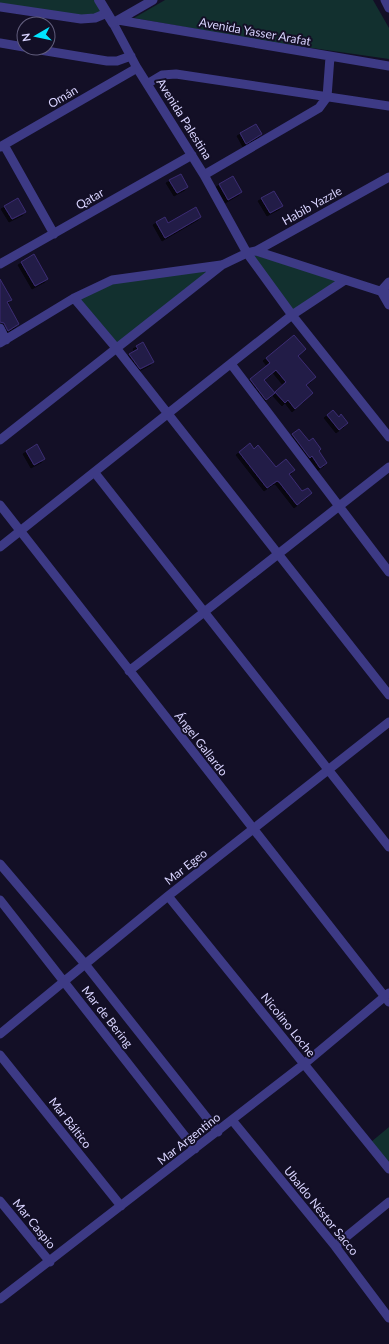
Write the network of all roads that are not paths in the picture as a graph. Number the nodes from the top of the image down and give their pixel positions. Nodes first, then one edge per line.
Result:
1 (99, 0) edge
2 (153, 0) edge
3 (385, 0) edge
4 (0, 7) edge
5 (389, 8) edge
6 (107, 13) junction
7 (115, 22) junction
8 (0, 43) edge
9 (16, 46) edge
10 (56, 53) edge
11 (131, 56) junction
12 (330, 57) junction
13 (389, 66) edge
14 (137, 68) junction
15 (148, 84) junction
16 (327, 97) junction
17 (389, 106) edge
18 (2, 146) edge
19 (192, 155) junction
20 (204, 175) junction
21 (389, 177) edge
22 (54, 234) junction
23 (256, 251) junction
24 (247, 253) junction
25 (0, 264) edge
26 (222, 264) junction
27 (345, 280) junction
28 (389, 282) edge
29 (385, 292) edge
30 (74, 298) junction
31 (389, 305) edge
32 (292, 315) junction
33 (0, 328) edge
34 (3, 341) edge
35 (117, 349) junction
36 (231, 364) junction
37 (167, 413) junction
38 (389, 438) edge
39 (0, 440) edge
40 (389, 467) edge
41 (95, 473) junction
42 (0, 505) edge
43 (339, 508) junction
44 (21, 532) junction
45 (0, 547) edge
46 (277, 555) junction
47 (389, 572) edge
48 (204, 612) junction
49 (130, 671) junction
50 (389, 695) edge
51 (389, 722) edge
52 (328, 770) junction
53 (253, 830) junction
54 (389, 847) edge
55 (0, 864) edge
56 (168, 896) junction
57 (0, 900) edge
58 (85, 964) junction
59 (64, 981) junction
60 (388, 997) edge
61 (0, 1034) edge
62 (0, 1055) edge
63 (304, 1064) junction
64 (232, 1120) junction
65 (218, 1132) junction
66 (195, 1149) junction
67 (389, 1169) edge
68 (0, 1201) edge
69 (389, 1202) edge
70 (121, 1206) junction
71 (335, 1246) junction
72 (50, 1262) junction
73 (0, 1299) edge
74 (389, 1318) edge

1 - 6 street, Avenida Palestina
2 - 7 street
3 - 5 street
4 - 6 street
6 - 7 street, Avenida Palestina
7 - 11 street, Avenida Palestina
7 - 12 street, Avenida Yasser Arafat
8 - 9 street
10 - 11 street
11 - 14 street, Avenida Palestina
12 - 13 street, Avenida Yasser Arafat
12 - 16 street
14 - 15 street, Avenida Palestina
14 - 18 street, Omán
15 - 16 street
15 - 19 street, Avenida Palestina
16 - 17 street
16 - 20 street
18 - 22 street
19 - 20 street, Avenida Palestina
19 - 22 street, Qatar
20 - 24 street, Avenida Palestina
21 - 23 street, Habib Yazzle
22 - 25 street, Qatar
23 - 24 street, Habib Yazzle
23 - 27 street
24 - 26 street, Habib Yazzle
24 - 32 street, Avenida Palestina
26 - 30 street
26 - 35 street
27 - 29 street
27 - 32 street
28 - 29 street
29 - 31 street
30 - 34 street
30 - 35 street
32 - 36 street
32 - 38 street, Avenida Palestina
33 - 34 street
35 - 37 street
35 - 39 street
36 - 37 street
36 - 43 street
37 - 41 street
37 - 46 street
40 - 43 street
41 - 44 street
41 - 48 street
42 - 44 street, Ángel Gallardo
43 - 46 street
43 - 47 street
44 - 45 street
44 - 49 street, Ángel Gallardo
46 - 48 street
46 - 50 street
48 - 49 street
48 - 52 street
49 - 53 street, Ángel Gallardo
51 - 52 street, Mar Egeo
52 - 53 street, Mar Egeo
52 - 54 street
53 - 56 street, Mar Egeo
53 - 60 street, Ángel Gallardo
55 - 58 street
56 - 58 street, Mar Egeo
56 - 63 street, Nicolino Loche
57 - 59 street, Mar de Bering
58 - 59 street, Mar Egeo
58 - 65 street
59 - 61 street, Mar Egeo
59 - 66 street, Mar de Bering
60 - 63 street, Mar Argentino
62 - 70 street, Mar Báltico
63 - 64 street, Mar Argentino
63 - 67 street, Nicolino Loche
64 - 65 street, Mar Argentino
64 - 71 street, Ubaldo Néstor Sacco
65 - 66 street, Mar Argentino
66 - 70 street, Mar Argentino
68 - 72 street, Mar Caspio
69 - 71 street
70 - 72 street, Mar Argentino
71 - 74 street, Ubaldo Néstor Sacco
72 - 73 street, Mar Argentino

